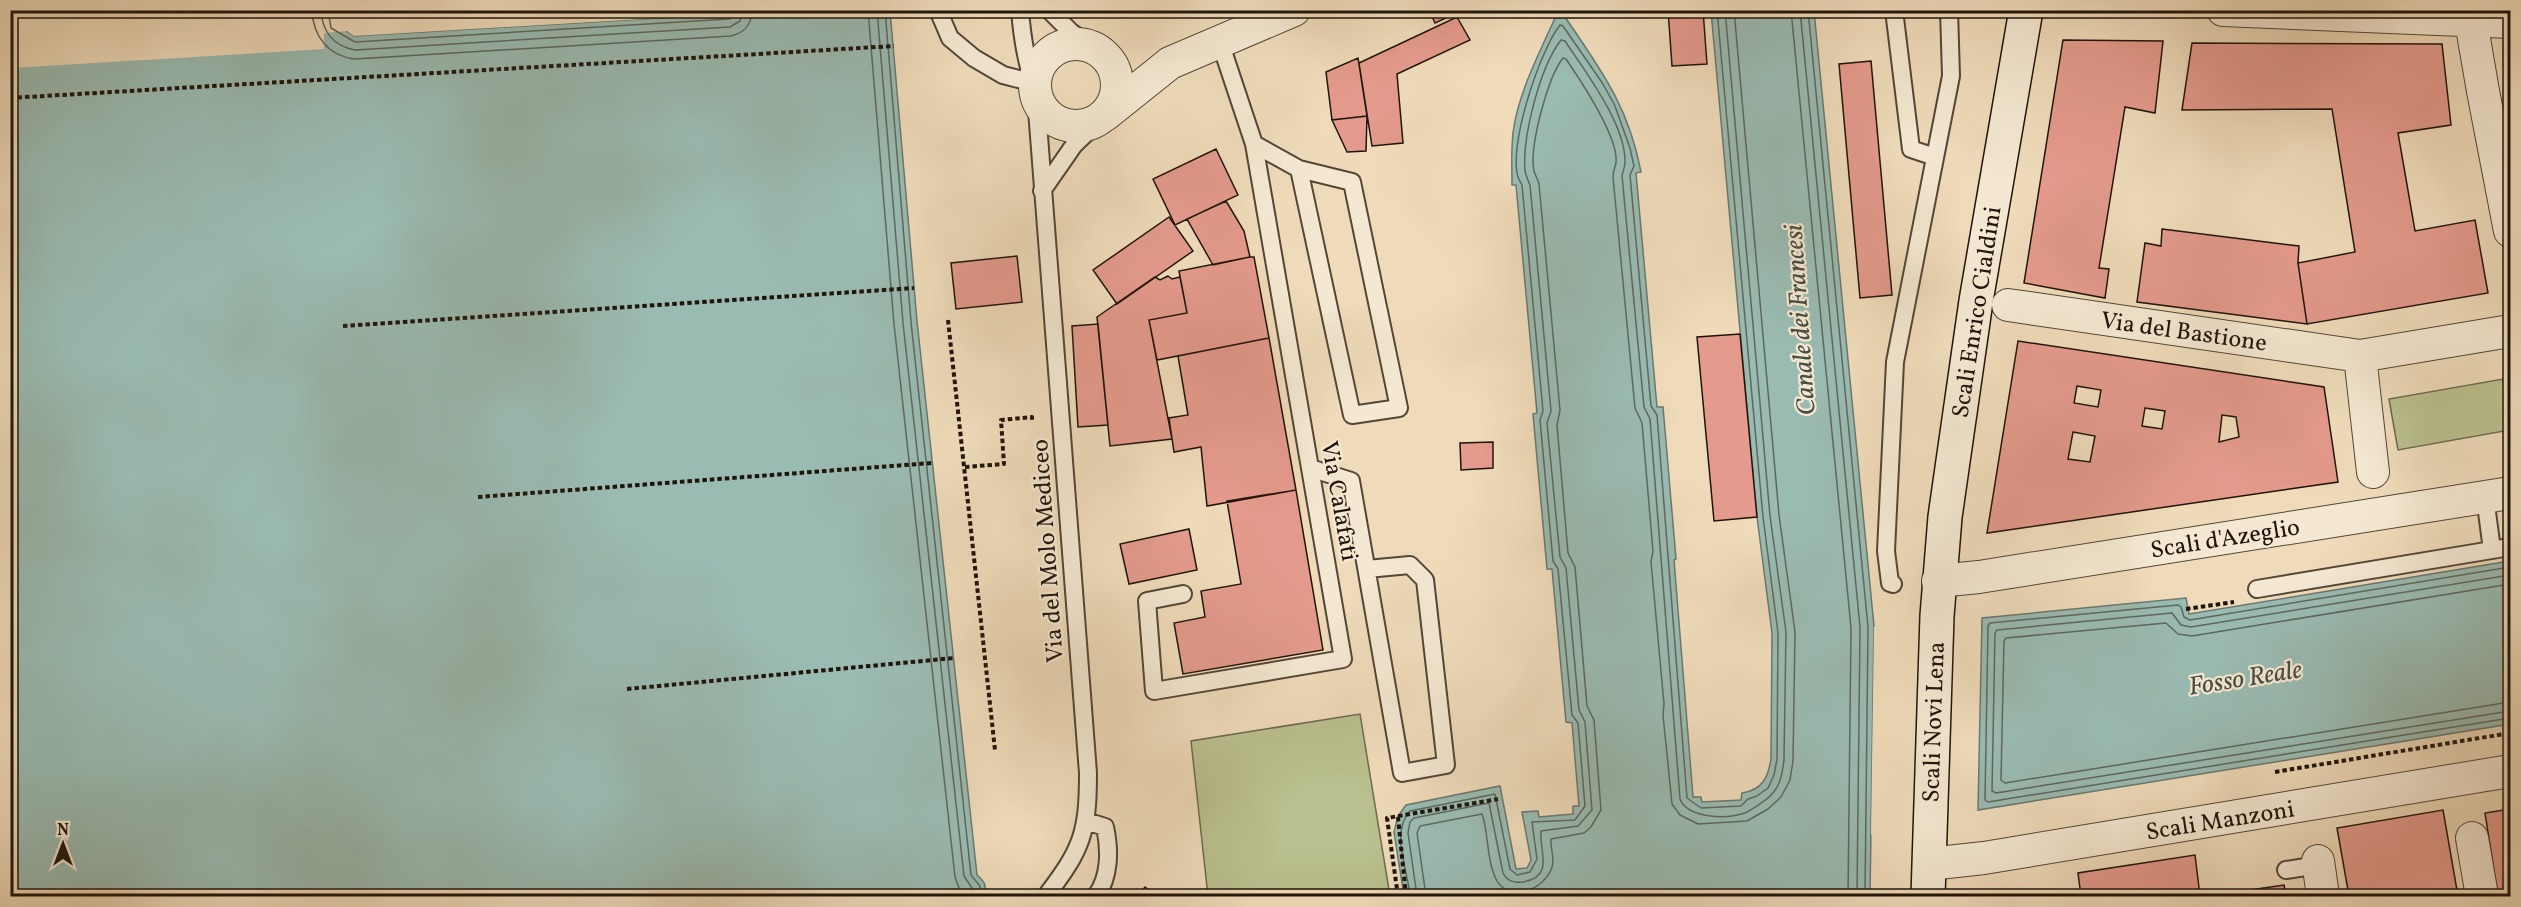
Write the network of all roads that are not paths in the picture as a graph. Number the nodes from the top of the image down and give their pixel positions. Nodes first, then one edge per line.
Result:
1 (938, 10) edge
2 (1020, 10) edge
3 (1049, 10) edge
4 (1294, 10) edge
5 (1894, 10) edge
6 (1949, 10) edge
7 (2026, 10) edge
8 (2223, 10) edge
9 (2475, 13) edge
10 (2511, 22) edge
11 (1220, 42) junction
12 (1101, 54) junction
13 (1170, 63) junction
14 (1035, 90) junction
15 (1102, 118) junction
16 (1254, 144) junction
17 (1935, 157) junction
18 (1299, 169) junction
19 (1042, 191) junction
20 (2511, 231) edge
21 (2008, 306) dead end
22 (2511, 331) edge
23 (2360, 356) junction
24 (1310, 468) junction
25 (2373, 472) dead end
26 (2498, 495) edge
27 (2511, 547) edge
28 (2492, 550) junction
29 (1366, 569) junction
30 (1938, 581) junction
31 (1893, 584) dead end
32 (2257, 589) dead end
33 (1183, 594) dead end
34 (1936, 615) joint
35 (2511, 771) edge
36 (1086, 821) junction
37 (2472, 838) dead end
38 (2318, 863) joint
39 (1929, 864) junction
40 (2286, 870) dead end
41 (1046, 897) edge
42 (1096, 897) edge
43 (1928, 897) edge
44 (2324, 897) edge
45 (2482, 897) edge

1 - 14 lane
2 - 14 lane, Via del Molo Mediceo
3 - 12 lane
4 - 11 street
5 - 17 lane
6 - 17 lane
7 - 30 main road, Scali Enrico Cialdini
8 - 9 street
9 - 10 street
9 - 20 street
11 - 13 street
11 - 16 lane, Via Calafati
12 - 13 street
12 - 14 street
12 - 15 street
13 - 15 street
14 - 15 street
14 - 19 lane, Via del Molo Mediceo
15 - 19 lane
16 - 18 lane
16 - 24 lane, Via Calafati
17 - 31 lane
18 - 18 lane
19 - 36 lane, Via del Molo Mediceo
21 - 23 street, Via del Bastione
22 - 23 street, Via del Bastione
23 - 25 street
24 - 29 lane
24 - 33 lane, Via Calafati
26 - 28 lane
26 - 30 street, Scali d'Azeglio
27 - 28 lane
28 - 32 lane
29 - 29 lane
30 - 34 main road, Scali Enrico Cialdini
34 - 39 main road, Scali Novi Lena
35 - 39 street, Scali Manzoni
36 - 41 lane, Via del Molo Mediceo
36 - 42 lane
37 - 45 street
38 - 40 lane
38 - 44 street
39 - 43 main road, Scali Novi Lena

